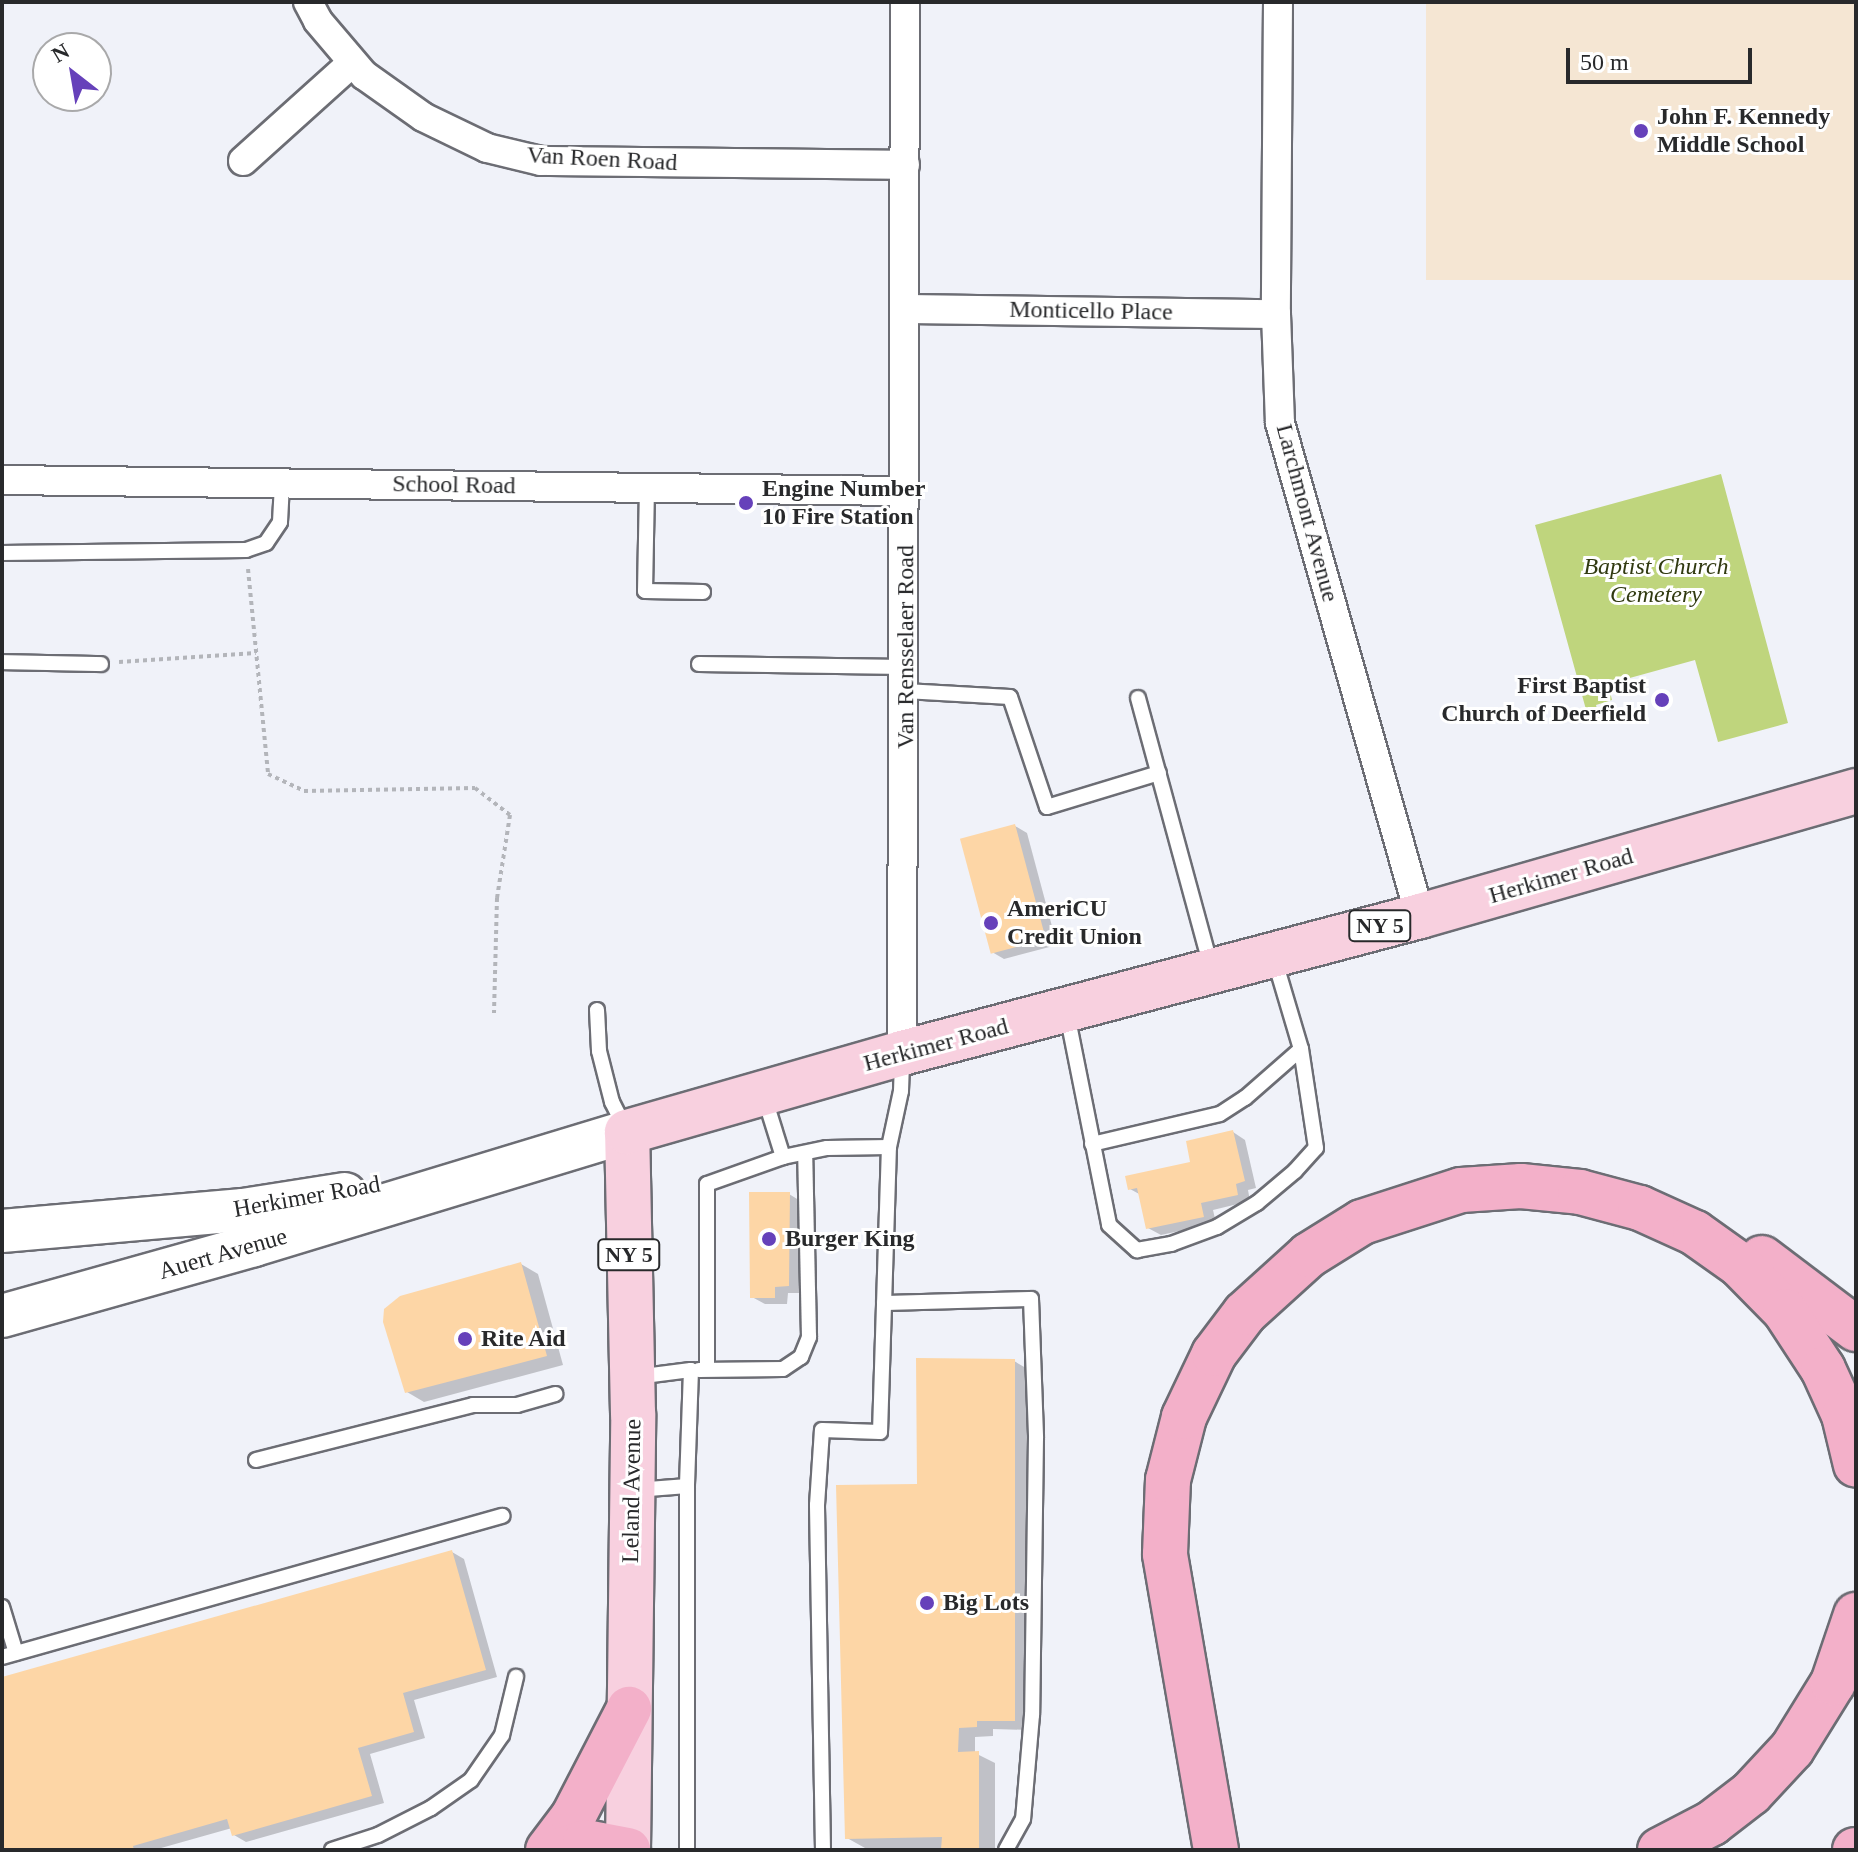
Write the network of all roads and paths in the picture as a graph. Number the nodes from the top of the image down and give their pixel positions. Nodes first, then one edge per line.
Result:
1 (308, 2) edge
2 (905, 2) edge
3 (1278, 2) edge
4 (352, 63) junction
5 (243, 161) dead end
6 (905, 165) junction
7 (905, 309) junction
8 (1276, 314) junction
9 (2, 480) edge
10 (282, 483) junction
11 (647, 487) junction
12 (906, 491) junction
13 (246, 550) junction
14 (2, 553) edge
15 (703, 592) dead end
16 (256, 653) junction
17 (2, 662) edge
18 (101, 664) joint
19 (699, 664) dead end
20 (905, 679) junction
21 (1138, 698) dead end
22 (1159, 773) junction
23 (1856, 791) edge
24 (1420, 916) junction
25 (1273, 955) junction
26 (1212, 971) junction
27 (1066, 1009) junction
28 (597, 1010) dead end
29 (494, 1013) dead end
30 (1301, 1049) junction
31 (902, 1053) junction
32 (763, 1093) junction
33 (627, 1132) junction
34 (1092, 1144) junction
35 (889, 1147) junction
36 (805, 1153) junction
37 (783, 1157) junction
38 (2, 1231) edge
39 (884, 1303) junction
40 (2, 1316) edge
41 (1856, 1329) edge
42 (707, 1369) junction
43 (691, 1370) junction
44 (632, 1378) junction
45 (555, 1394) dead end
46 (256, 1460) dead end
47 (1856, 1465) edge
48 (687, 1486) junction
49 (632, 1491) junction
50 (502, 1516) dead end
51 (2, 1607) edge
52 (1856, 1615) edge
53 (9, 1655) edge
54 (516, 1677) dead end
55 (629, 1709) junction
56 (332, 1850) edge
57 (548, 1850) edge
58 (561, 1850) edge
59 (628, 1850) edge
60 (687, 1850) edge
61 (823, 1850) edge
62 (1006, 1850) edge
63 (1198, 1850) edge
64 (1216, 1850) edge
65 (1660, 1850) edge

1 - 4 street, Van Roen Road
2 - 6 street, Van Rensselaer Road
3 - 8 street, Larchmont Avenue
4 - 5 street
4 - 6 street, Van Roen Road
6 - 7 street, Van Rensselaer Road
7 - 8 street, Monticello Place
7 - 12 street, Van Rensselaer Road
8 - 24 street, Larchmont Avenue
9 - 10 street, School Road
10 - 11 street, School Road
10 - 13 lane
11 - 12 street, School Road
11 - 15 lane
12 - 20 street, Van Rensselaer Road
13 - 14 lane
13 - 16 path
16 - 18 path
16 - 29 path
17 - 18 lane
19 - 20 lane
20 - 22 lane
20 - 31 street, Van Rensselaer Road
21 - 22 lane
22 - 26 lane
23 - 24 main road, Herkimer Road / NY 5
24 - 25 main road, Herkimer Road / NY 5
25 - 26 main road, Herkimer Road / NY 5
25 - 30 lane
26 - 27 main road, Herkimer Road / NY 5
27 - 31 main road, Herkimer Road / NY 5
27 - 34 lane
28 - 33 lane
30 - 34 lane
30 - 34 lane
31 - 32 main road, Herkimer Road / NY 5
31 - 35 lane
32 - 33 main road, Herkimer Road / NY 5
32 - 37 lane
33 - 38 main road, Herkimer Road
33 - 40 main road, Auert Avenue
33 - 44 main road, Leland Avenue / NY 5
35 - 36 lane
35 - 39 lane
36 - 37 lane
36 - 42 lane
37 - 42 lane
39 - 61 lane
39 - 62 lane
41 - 63 highway
42 - 43 lane
43 - 44 lane
43 - 48 lane
44 - 49 main road, Leland Avenue / NY 5
45 - 46 lane
47 - 64 highway
48 - 49 lane
48 - 60 lane
49 - 55 main road, Leland Avenue / NY 5
50 - 53 lane
51 - 53 lane
52 - 65 highway
54 - 56 lane
55 - 57 highway, NY 5
55 - 59 main road, Leland Avenue / NY 5
58 - 59 highway

